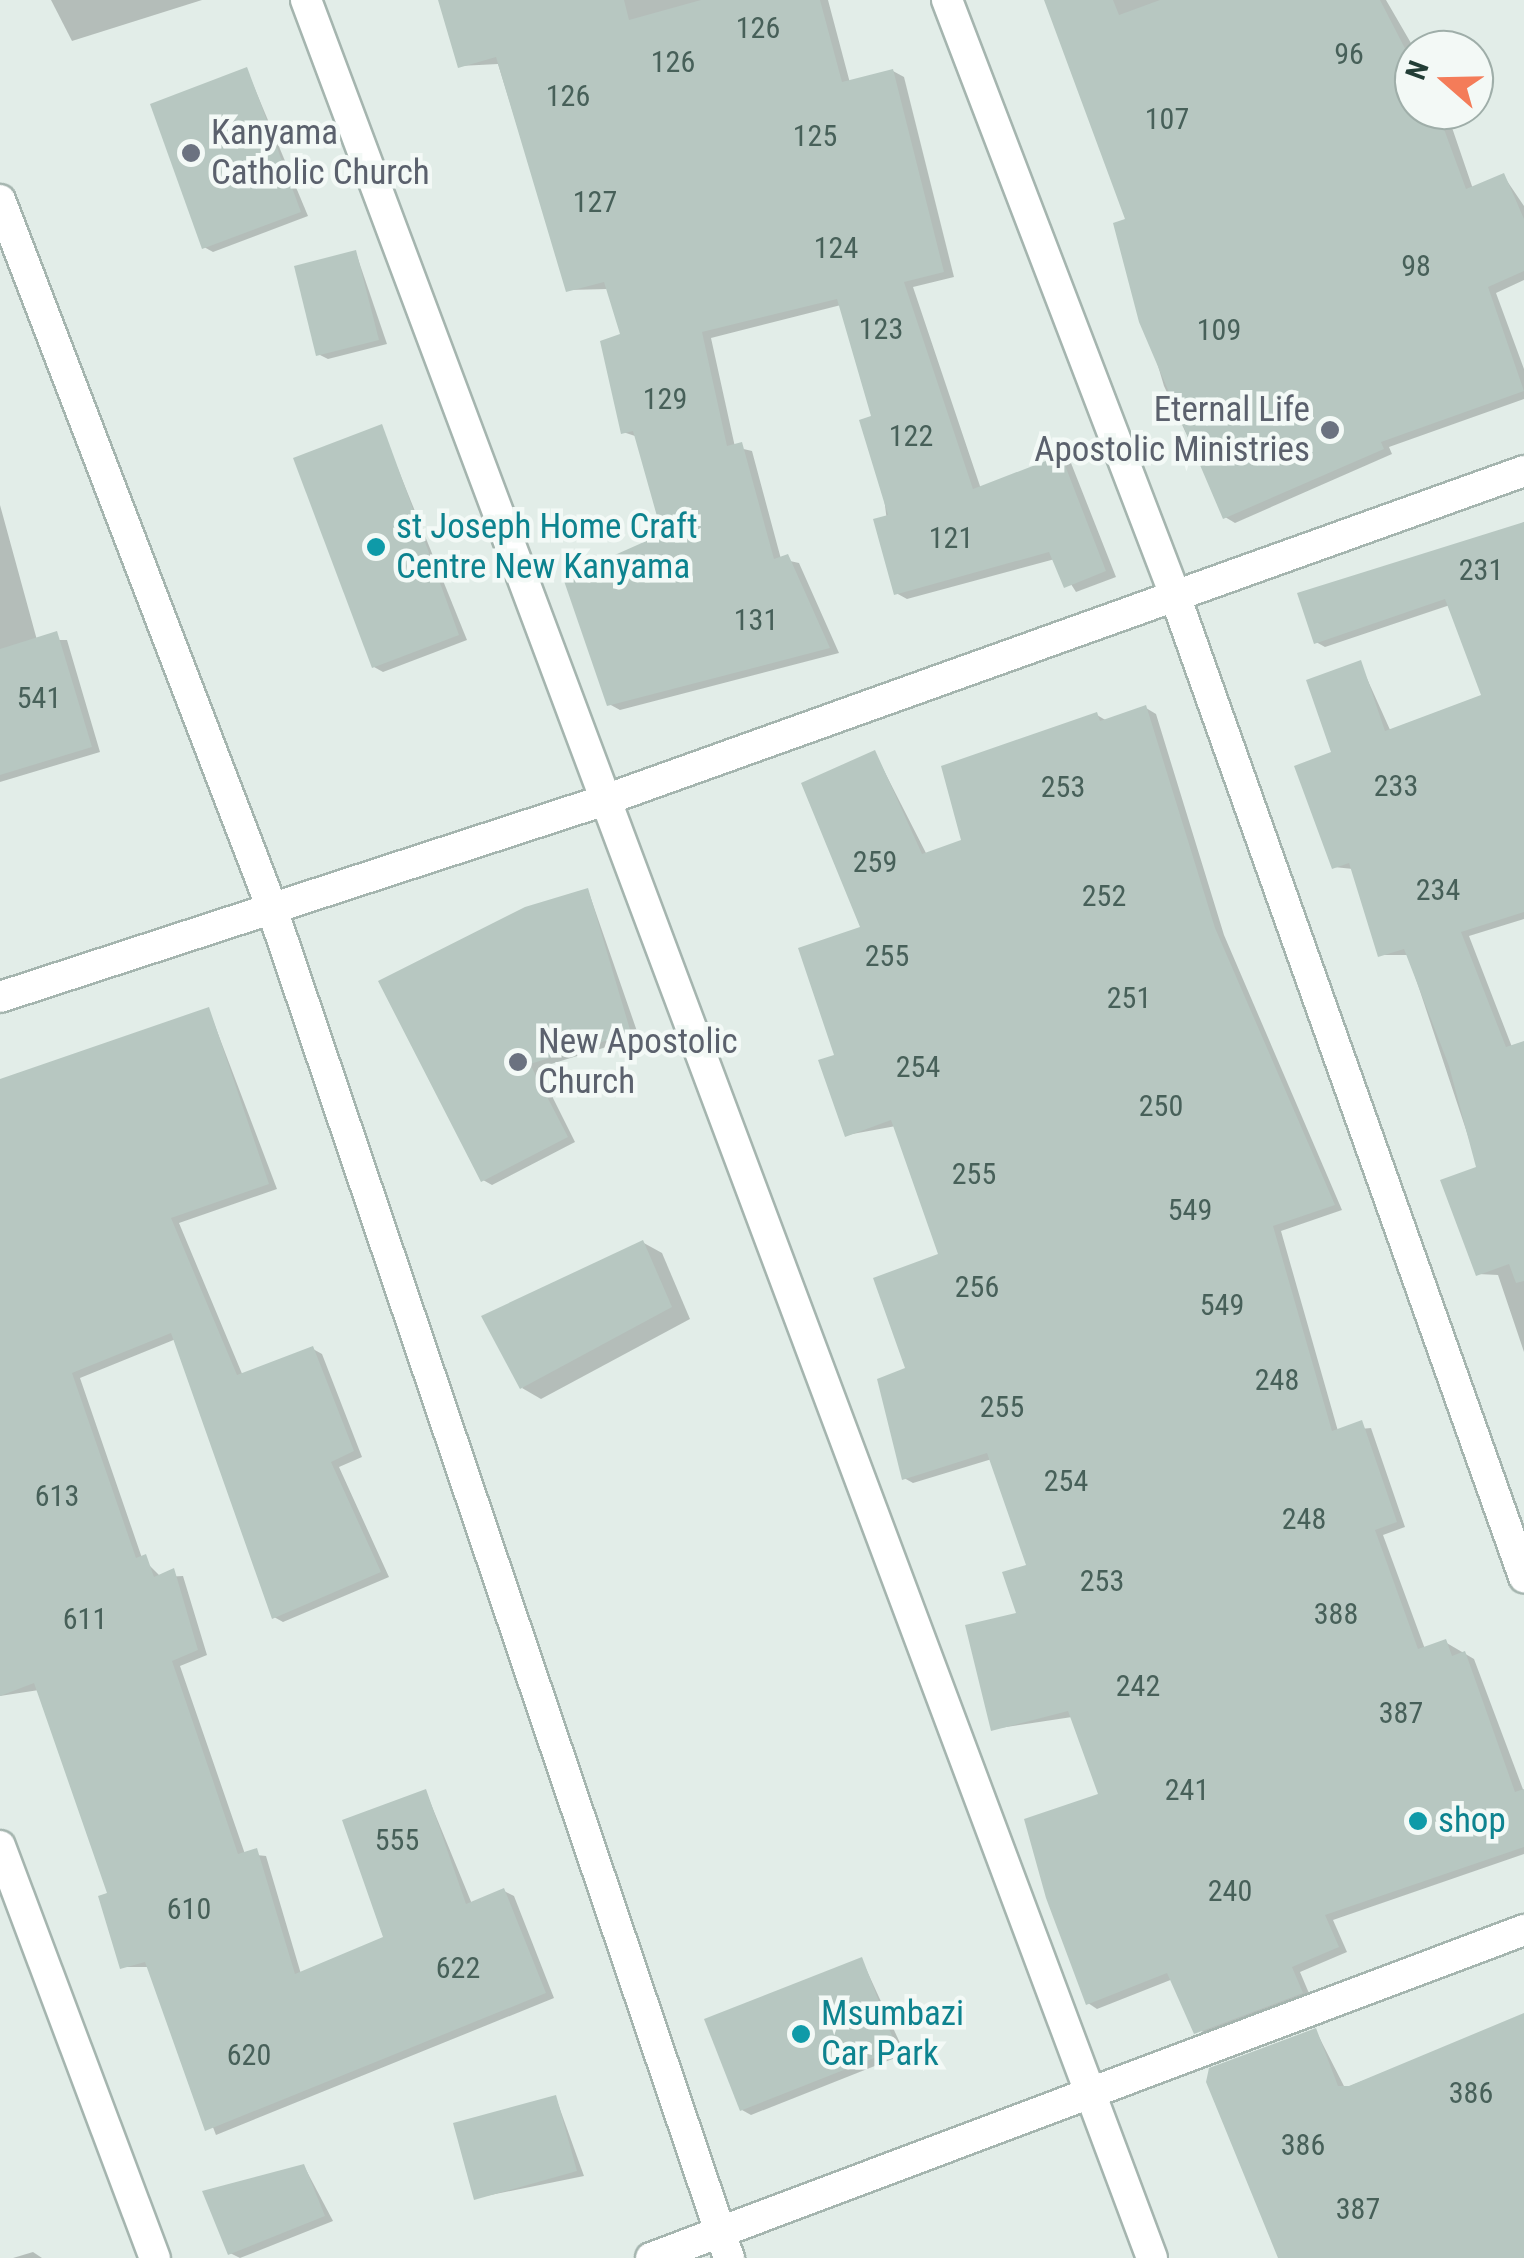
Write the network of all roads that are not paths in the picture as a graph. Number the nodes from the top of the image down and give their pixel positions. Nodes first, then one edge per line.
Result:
1 (306, 0) edge
2 (947, 0) edge
3 (0, 200) edge
4 (1524, 471) edge
5 (1173, 590) junction
6 (602, 801) junction
7 (270, 903) junction
8 (0, 997) edge
9 (1524, 1577) edge
10 (0, 1846) edge
11 (1524, 1930) edge
12 (1092, 2086) junction
13 (725, 2246) edge
14 (155, 2258) edge
15 (651, 2258) edge
16 (1152, 2258) edge

1 - 6 street
2 - 5 street
3 - 7 street
4 - 5 street
5 - 6 street
5 - 9 street
6 - 7 street
6 - 12 street
7 - 8 street
7 - 13 street
10 - 14 street
11 - 12 street
12 - 13 street
12 - 16 street
13 - 15 street

